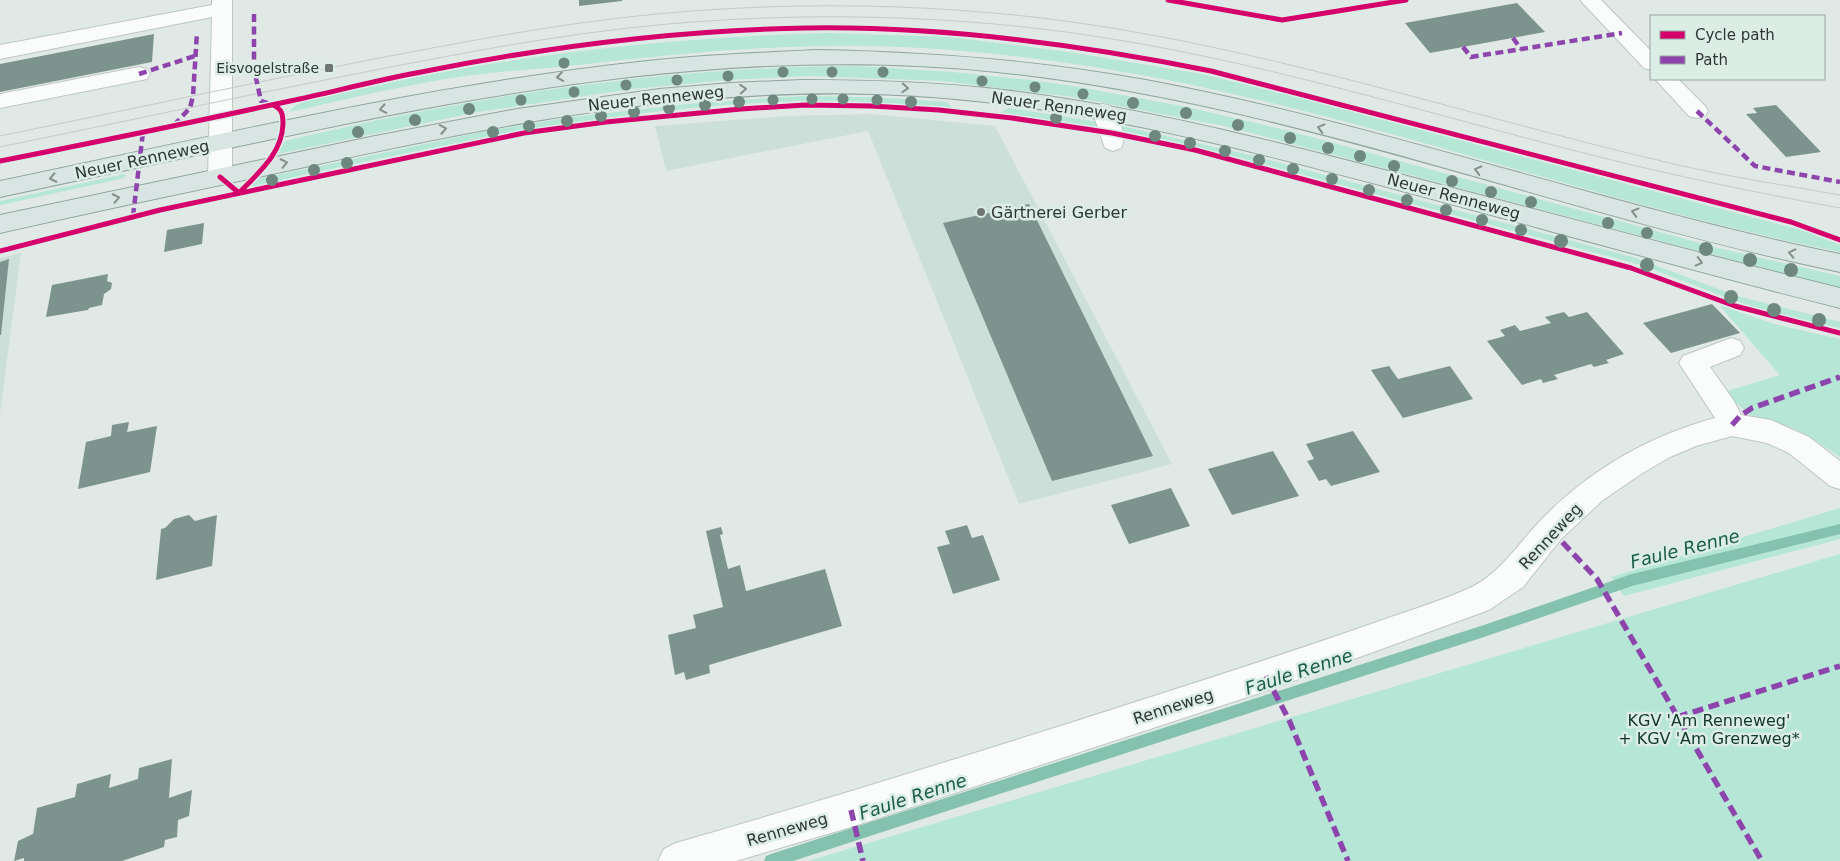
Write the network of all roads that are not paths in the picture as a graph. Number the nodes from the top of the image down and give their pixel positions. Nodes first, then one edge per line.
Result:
1 (1590, 0) edge
2 (222, 5) edge
3 (0, 52) edge
4 (1650, 62) edge
5 (139, 74) dead end
6 (1667, 80) edge
7 (0, 102) edge
8 (1102, 111) junction
9 (1697, 111) dead end
10 (220, 143) junction
11 (1113, 143) dead end
12 (220, 177) junction
13 (0, 189) edge
14 (0, 224) edge
15 (1840, 263) edge
16 (1840, 298) edge
17 (1731, 348) dead end
18 (1732, 426) junction
19 (1840, 477) edge
20 (676, 861) edge

1 - 4 street
2 - 3 street
2 - 10 street
5 - 7 street
6 - 9 street
8 - 11 street
12 -> 8 main road, Neuer Renneweg
8 -> 16 main road, Neuer Renneweg
10 - 12 street
10 -> 13 main road, Neuer Renneweg
15 -> 10 main road, Neuer Renneweg
14 -> 12 main road, Neuer Renneweg
17 - 18 street
18 - 19 street, Renneweg
18 - 20 street, Renneweg

